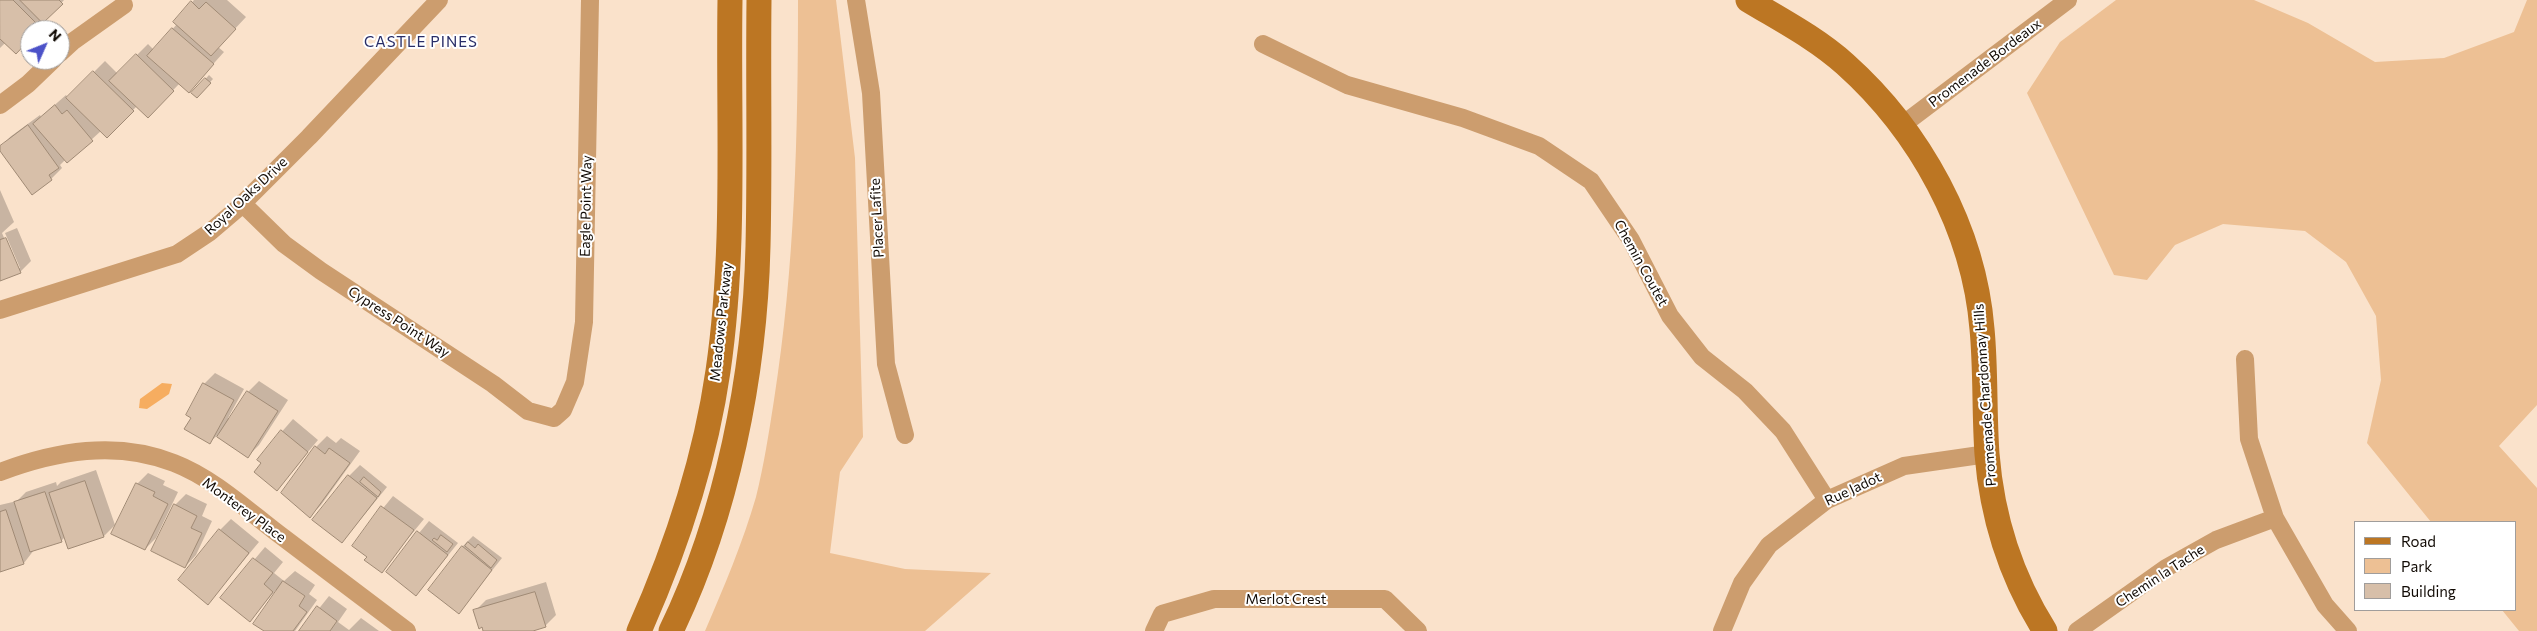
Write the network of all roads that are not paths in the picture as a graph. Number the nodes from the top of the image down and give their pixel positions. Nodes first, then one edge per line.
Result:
1 (440, 0) edge
2 (590, 0) edge
3 (730, 0) edge
4 (759, 0) edge
5 (856, 0) edge
6 (1748, 0) edge
7 (2068, 0) edge
8 (124, 5) dead end
9 (70, 44) edge
10 (1264, 44) dead end
11 (43, 70) edge
12 (0, 105) edge
13 (1901, 126) junction
14 (242, 203) junction
15 (0, 310) edge
16 (2245, 358) dead end
17 (563, 410) joint
18 (904, 435) dead end
19 (1987, 454) junction
20 (0, 472) edge
21 (1826, 500) junction
22 (2275, 518) junction
23 (407, 631) edge
24 (640, 631) edge
25 (671, 631) edge
26 (1154, 631) edge
27 (1418, 631) edge
28 (1722, 631) edge
29 (2044, 631) edge
30 (2077, 631) edge
31 (2348, 631) edge

1 - 14 street, Royal Oaks Drive
2 - 17 street, Eagle Point Way
3 - 24 main road, Meadows Parkway
4 - 25 main road
5 - 18 street, Placer Lafite
6 - 13 main road, Promenade Chardonnay Hills
7 - 13 street, Promenade Bordeaux
8 - 9 street
10 - 21 street, Chemin Coutet
11 - 12 street
13 - 19 main road, Promenade Chardonnay Hills
14 - 15 street, Royal Oaks Drive
14 - 17 street, Cypress Point Way
16 - 22 street
19 - 21 street, Rue Jadot
19 - 29 main road, Promenade Chardonnay Hills
20 - 23 street, Monterey Place
21 - 28 street, Rue Jadot
22 - 30 street, Chemin la Tache
22 - 31 street
26 - 27 street, Merlot Crest

